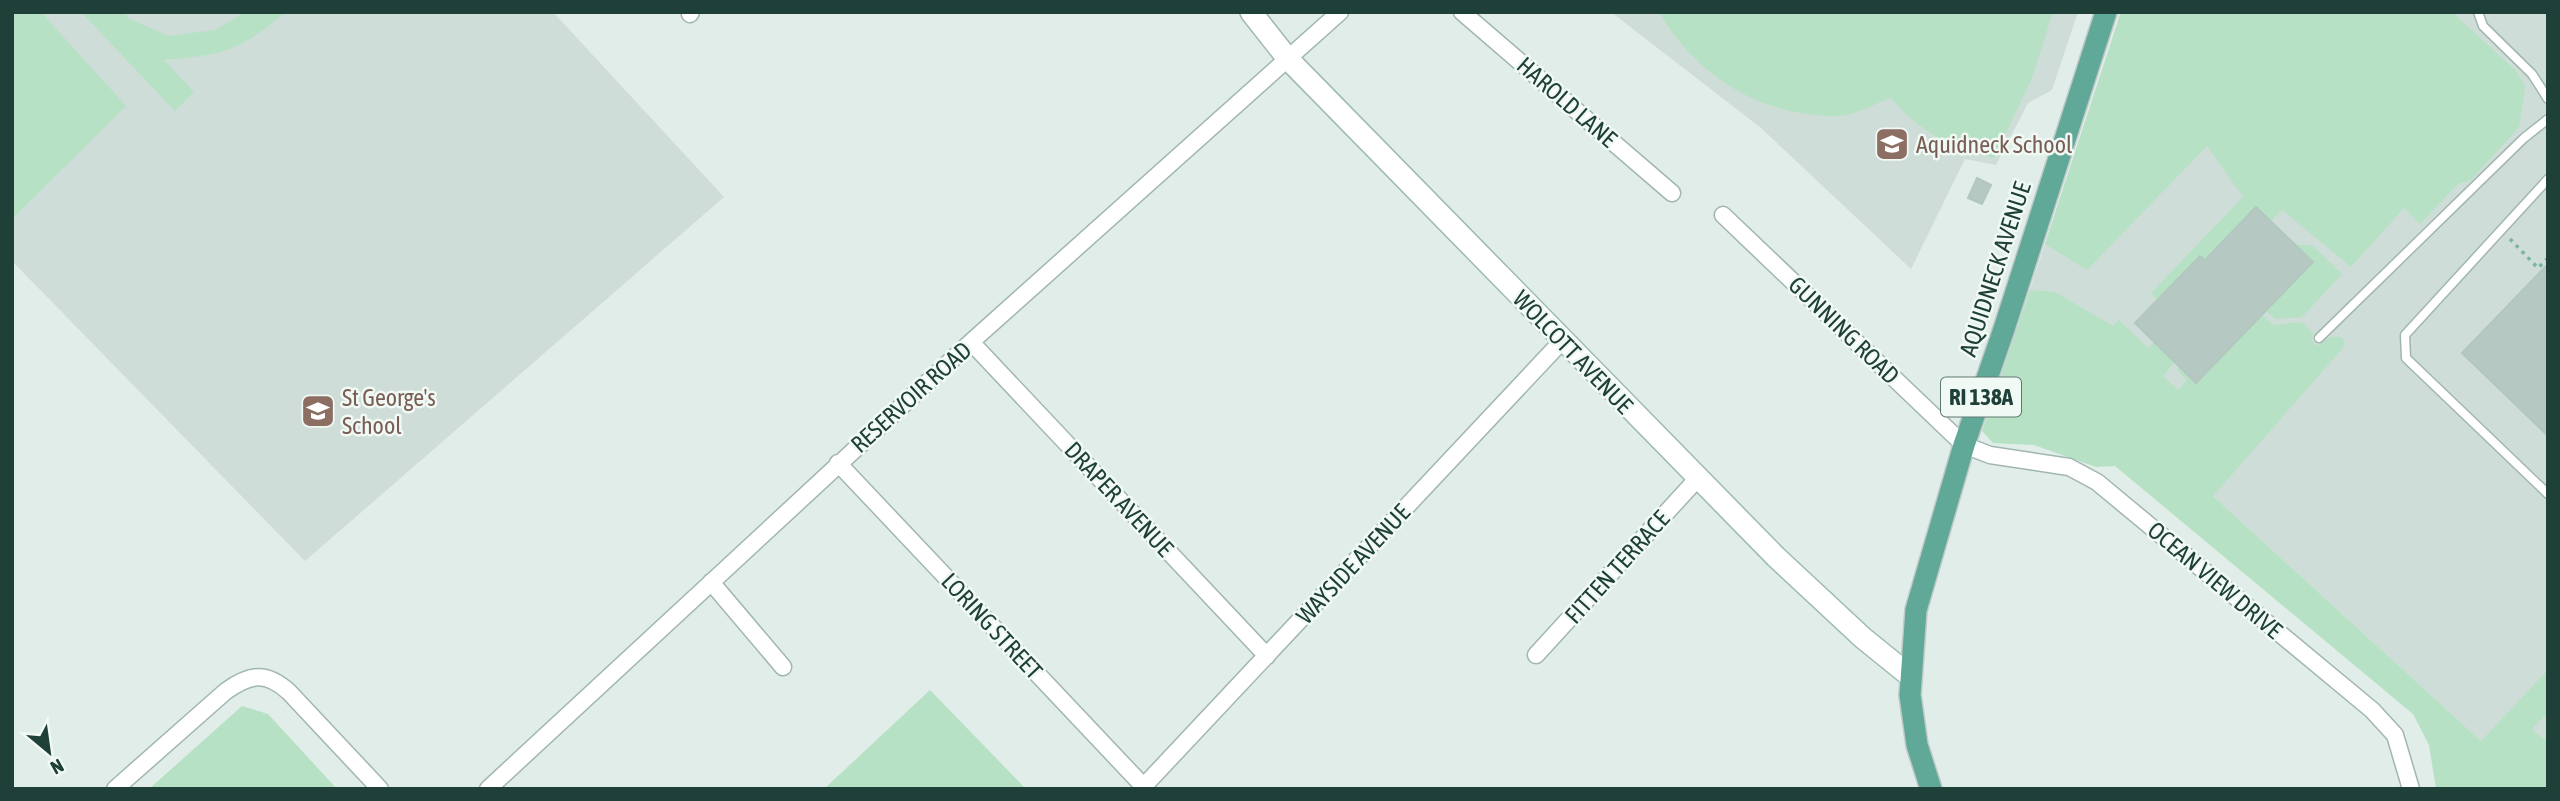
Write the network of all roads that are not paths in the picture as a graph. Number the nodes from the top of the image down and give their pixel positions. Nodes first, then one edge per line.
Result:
1 (1251, 12) edge
2 (1340, 12) edge
3 (1462, 12) edge
4 (2106, 12) edge
5 (2478, 12) edge
6 (1288, 59) junction
7 (2548, 99) edge
8 (2548, 119) edge
9 (2548, 179) edge
10 (1672, 192) dead end
11 (1723, 215) dead end
12 (2319, 338) dead end
13 (1562, 341) junction
14 (971, 342) junction
15 (1964, 445) junction
16 (838, 464) junction
17 (1698, 478) junction
18 (2548, 494) edge
19 (711, 582) junction
20 (1536, 655) dead end
21 (1267, 656) junction
22 (783, 667) dead end
23 (1910, 676) junction
24 (500, 776) junction
25 (1145, 788) edge
26 (115, 789) edge
27 (380, 789) edge
28 (488, 789) edge
29 (512, 789) edge
30 (1931, 789) edge
31 (2411, 789) edge

1 - 6 street, WOLCOTT AVENUE
2 - 6 street, RESERVOIR ROAD
3 - 10 street, HAROLD LANE
4 - 15 main road, AQUIDNECK AVENUE / RI 138A
5 - 7 lane
6 - 13 street, WOLCOTT AVENUE
6 - 14 street, RESERVOIR ROAD
8 - 12 lane
9 - 18 lane
11 - 15 street, GUNNING ROAD
13 - 17 street, WOLCOTT AVENUE
13 - 21 street, WAYSIDE AVENUE
14 - 16 street, RESERVOIR ROAD
14 - 21 street, DRAPER AVENUE
15 - 23 main road, AQUIDNECK AVENUE / RI 138A
15 - 31 street, OCEAN VIEW DRIVE
16 - 19 street, RESERVOIR ROAD
16 - 25 street, LORING STREET
17 - 20 street, FITTEN TERRACE
17 - 23 street, WOLCOTT AVENUE
19 - 22 street
19 - 24 street, RESERVOIR ROAD
21 - 25 street, WAYSIDE AVENUE
23 - 30 main road, AQUIDNECK AVENUE / RI 138A
24 - 28 street, RESERVOIR ROAD
24 - 29 street
26 - 27 street

